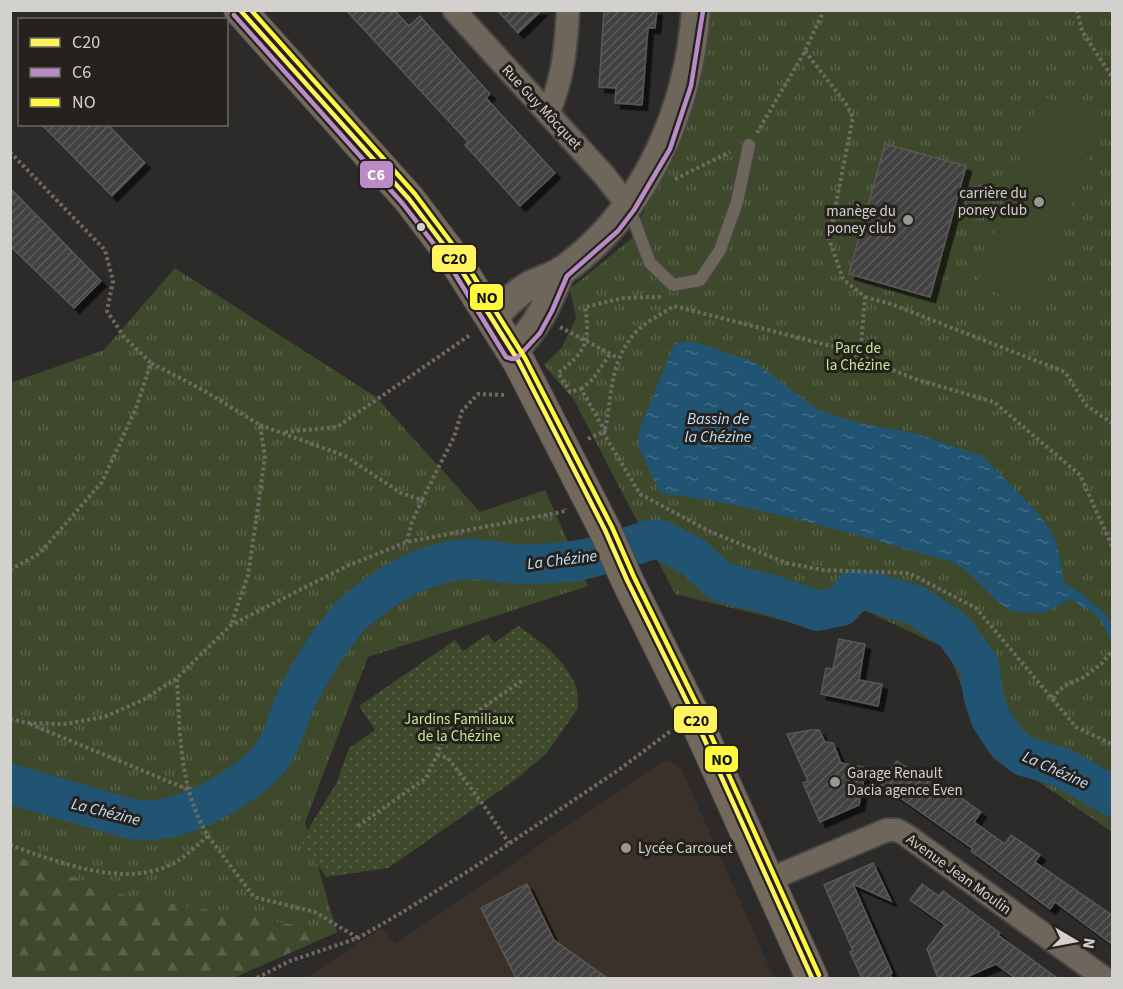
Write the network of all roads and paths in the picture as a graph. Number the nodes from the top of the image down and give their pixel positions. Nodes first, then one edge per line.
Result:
1 (240, 10) edge
2 (454, 10) edge
3 (568, 10) edge
4 (696, 10) edge
5 (824, 10) edge
6 (1077, 10) edge
7 (805, 51) junction
8 (1113, 77) edge
9 (548, 113) junction
10 (749, 145) junction
11 (10, 152) edge
12 (669, 183) dead end
13 (628, 206) junction
14 (561, 271) junction
15 (865, 297) junction
16 (674, 306) junction
17 (558, 325) dead end
18 (481, 327) junction
19 (586, 342) junction
20 (512, 352) junction
21 (610, 354) junction
22 (860, 357) junction
23 (618, 358) junction
24 (151, 363) junction
25 (581, 388) junction
26 (511, 405) dead end
27 (1113, 423) edge
28 (260, 424) junction
29 (604, 431) junction
30 (282, 432) junction
31 (422, 500) junction
32 (560, 500) dead end
33 (406, 542) junction
34 (1113, 546) edge
35 (10, 570) edge
36 (231, 626) junction
37 (1113, 651) edge
38 (177, 678) junction
39 (523, 680) dead end
40 (1052, 698) junction
41 (693, 714) junction
42 (10, 719) edge
43 (27, 723) junction
44 (1113, 744) edge
45 (437, 755) junction
46 (187, 789) junction
47 (358, 826) dead end
48 (208, 836) junction
49 (510, 843) junction
50 (10, 845) edge
51 (768, 880) junction
52 (358, 939) junction
53 (257, 978) edge
54 (812, 978) edge
55 (1104, 978) edge

1 - 18 main road
2 - 9 street, Rue Guy Môcquet
3 - 9 street
4 - 13 street
5 - 7 path
6 - 8 path
7 - 10 path
7 - 15 path
9 - 13 street, Rue Guy Môcquet
10 - 12 path
10 - 13 lane
11 - 24 path
13 - 14 street
14 - 18 street
14 - 20 street
15 - 22 path
15 - 27 path
16 - 19 path
16 - 22 path
16 - 23 path
17 - 19 path
18 - 20 main road
18 - 30 path
19 - 21 path
19 - 25 path
20 - 41 main road
21 - 23 path
21 - 25 path
22 - 34 path
23 - 29 path
24 - 28 path
24 - 35 path
25 - 29 path
26 - 31 path
28 - 30 path
28 - 36 path
29 - 40 path
30 - 31 path
31 - 33 path
32 - 33 path
33 - 36 path
36 - 38 path
37 - 40 path
38 - 43 path
38 - 46 path
39 - 45 path
40 - 44 path
41 - 49 path
41 - 51 main road
42 - 43 path
43 - 46 path
45 - 47 path
45 - 49 path
46 - 48 path
48 - 50 path
48 - 52 path
49 - 52 path
51 - 54 main road
51 - 55 street, Avenue Jean Moulin
52 - 53 path

